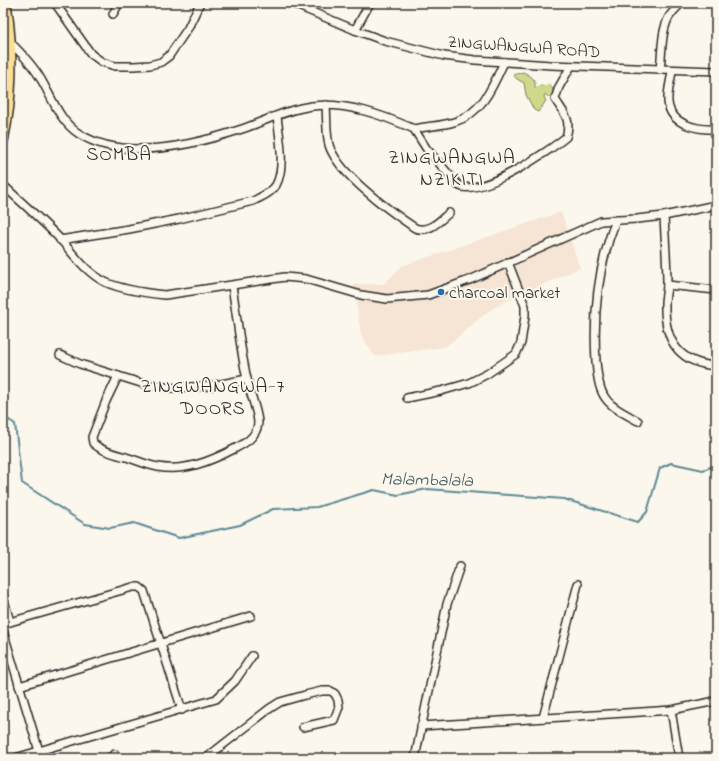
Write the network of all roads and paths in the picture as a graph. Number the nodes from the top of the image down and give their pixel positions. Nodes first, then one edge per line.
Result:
1 (6, 3) edge
2 (55, 3) edge
3 (119, 3) edge
4 (200, 3) edge
5 (291, 3) edge
6 (370, 3) edge
7 (681, 3) edge
8 (113, 14) dead end
9 (355, 30) junction
10 (10, 42) junction
11 (504, 62) junction
12 (571, 66) junction
13 (660, 70) junction
14 (672, 70) junction
15 (716, 71) edge
16 (326, 105) junction
17 (277, 116) junction
18 (414, 129) junction
19 (716, 129) edge
20 (3, 141) edge
21 (3, 185) edge
22 (716, 205) edge
23 (449, 213) dead end
24 (664, 216) junction
25 (616, 220) junction
26 (60, 240) junction
27 (508, 262) junction
28 (667, 285) junction
29 (232, 286) junction
30 (716, 290) edge
31 (60, 355) dead end
32 (716, 366) edge
33 (118, 376) junction
34 (247, 378) junction
35 (407, 398) dead end
36 (638, 421) dead end
37 (460, 566) dead end
38 (578, 584) dead end
39 (3, 596) edge
40 (252, 616) dead end
41 (7, 621) edge
42 (3, 631) edge
43 (161, 644) junction
44 (252, 656) dead end
45 (19, 686) junction
46 (716, 701) edge
47 (182, 710) junction
48 (671, 710) junction
49 (544, 718) junction
50 (421, 726) junction
51 (303, 727) dead end
52 (39, 751) junction
53 (15, 758) edge
54 (206, 758) edge
55 (415, 758) edge
56 (679, 758) edge

1 - 10 main road
2 - 4 street
3 - 8 street
5 - 9 street, ZINGWANGWA ROAD
6 - 9 street
7 - 13 street
9 - 11 street, ZINGWANGWA ROAD
10 - 17 street
10 - 20 main road
11 - 12 street, ZINGWANGWA ROAD
11 - 18 street
12 - 13 street, ZINGWANGWA ROAD
12 - 18 street
13 - 14 street, ZINGWANGWA ROAD
14 - 15 street, ZINGWANGWA ROAD
14 - 19 street
16 - 17 street
16 - 18 street
16 - 23 street
17 - 26 street
21 - 26 street
22 - 24 street
24 - 25 street
24 - 28 street
25 - 27 street
25 - 36 street
26 - 29 street
27 - 29 street
27 - 35 street
28 - 30 street
28 - 32 street
29 - 34 street
31 - 33 street
33 - 34 street
33 - 34 street
37 - 50 street
38 - 49 street
39 - 41 street
40 - 43 street
41 - 43 street
42 - 45 street
43 - 45 street
43 - 47 street
44 - 47 street
45 - 52 street
46 - 48 street
47 - 52 street
48 - 49 street
48 - 56 street
49 - 50 street
50 - 55 street
51 - 54 street
52 - 53 street

